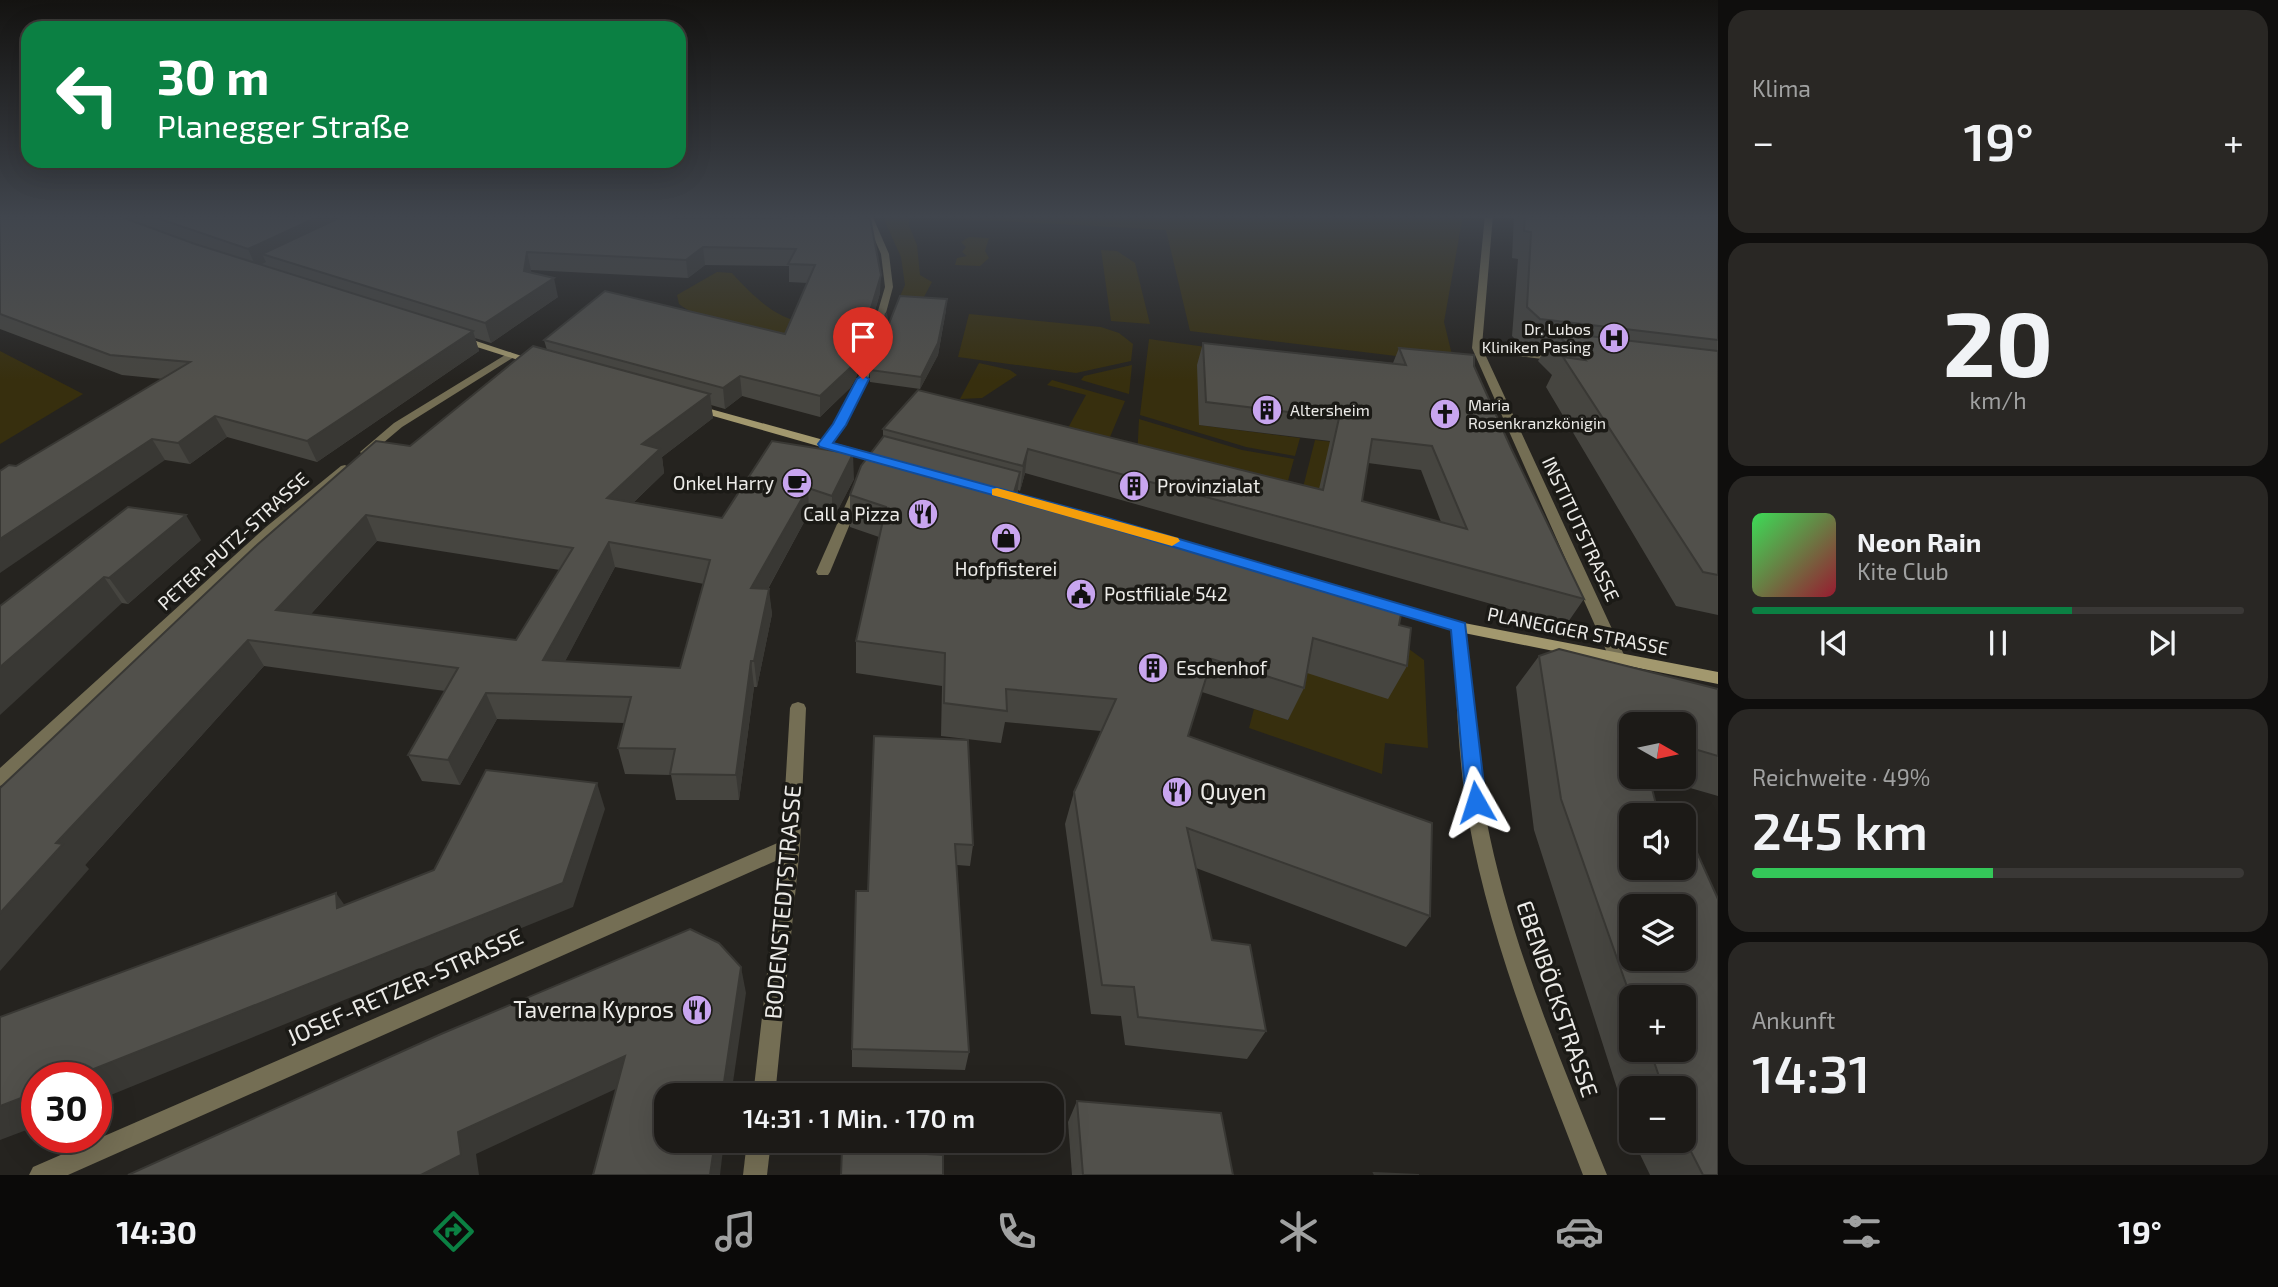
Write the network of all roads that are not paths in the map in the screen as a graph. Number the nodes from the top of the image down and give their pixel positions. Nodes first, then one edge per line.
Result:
1 (887, 270) edge
2 (1484, 270) edge
3 (446, 335) edge
4 (1477, 348) junction
5 (510, 355) junction
6 (1569, 359) edge
7 (548, 366) edge
8 (689, 406) edge
9 (824, 444) junction
10 (887, 462) joint
11 (984, 488) edge
12 (823, 572) dead end
13 (1459, 627) junction
14 (1617, 657) junction
15 (1718, 678) edge
16 (798, 708) dead end
17 (0, 779) edge
18 (791, 846) junction
19 (765, 1083) edge
20 (758, 1153) edge
21 (41, 1175) edge
22 (755, 1175) edge
23 (1595, 1175) edge

1 - 9 street
2 - 4 street, INSTITUTSTRASSE
3 - 5 main road
4 - 6 street
4 - 14 street, INSTITUTSTRASSE
5 - 7 main road
5 - 17 street, PETER-PUTZ-STRASSE
8 - 9 main road
9 - 10 main road
10 - 12 street
11 - 13 main road, PLANEGGER STRASSE
13 - 14 main road, PLANEGGER STRASSE
13 - 23 street, EBENBÖCKSTRASSE
14 - 15 main road, PLANEGGER STRASSE
16 - 18 street, BODENSTEDTSTRASSE
18 - 19 street, BODENSTEDTSTRASSE
18 - 21 street, JOSEF-RETZER-STRASSE
20 - 22 street

